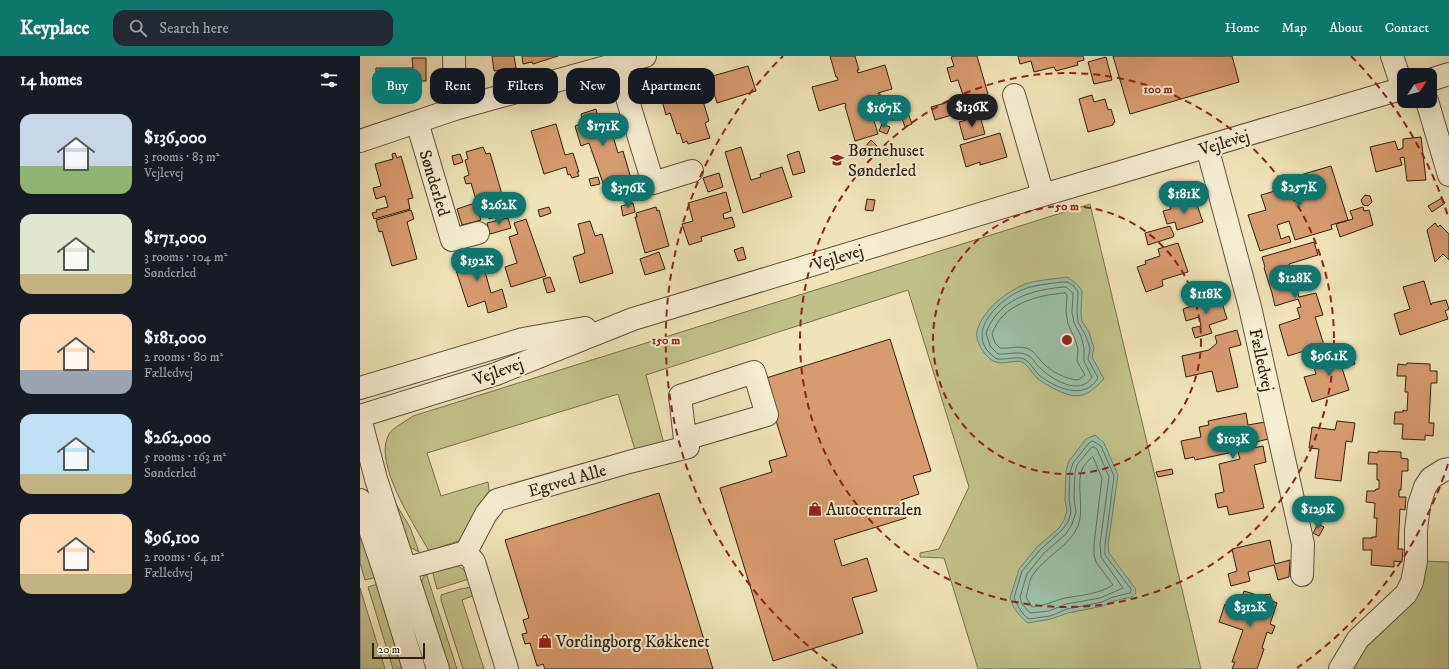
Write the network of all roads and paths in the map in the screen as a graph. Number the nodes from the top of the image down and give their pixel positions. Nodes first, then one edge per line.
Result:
1 (454, 56) edge
2 (645, 56) edge
3 (1392, 56) edge
4 (617, 65) junction
5 (1397, 71) edge
6 (1449, 74) edge
7 (1437, 78) edge
8 (1397, 90) edge
9 (1014, 95) dead end
10 (1429, 108) edge
11 (455, 109) junction
12 (416, 122) junction
13 (360, 141) edge
14 (1207, 147) junction
15 (692, 171) dead end
16 (1449, 175) edge
17 (1043, 195) junction
18 (478, 233) dead end
19 (633, 319) junction
20 (360, 388) edge
21 (360, 417) edge
22 (685, 439) dead end
23 (1449, 469) edge
24 (360, 500) edge
25 (466, 552) junction
26 (395, 571) junction
27 (1302, 575) dead end
28 (414, 669) edge
29 (438, 669) edge
30 (507, 669) edge
31 (1340, 669) edge

1 - 11 street
2 - 4 street
3 - 5 street
4 - 11 street
4 - 15 street
6 - 7 street
8 - 14 street, Vejlevej
9 - 17 street
10 - 16 street
11 - 12 street
12 - 13 street
12 - 18 street, Sønderled
14 - 17 street, Vejlevej
14 - 27 street, Fælledvej
17 - 19 street, Vejlevej
19 - 20 street, Vejlevej
19 - 21 street, Vejlevej
21 - 26 street
22 - 25 street, Egtved Alle
23 - 31 street
24 - 26 street
25 - 26 street
25 - 30 street
26 - 28 street
26 - 29 street

